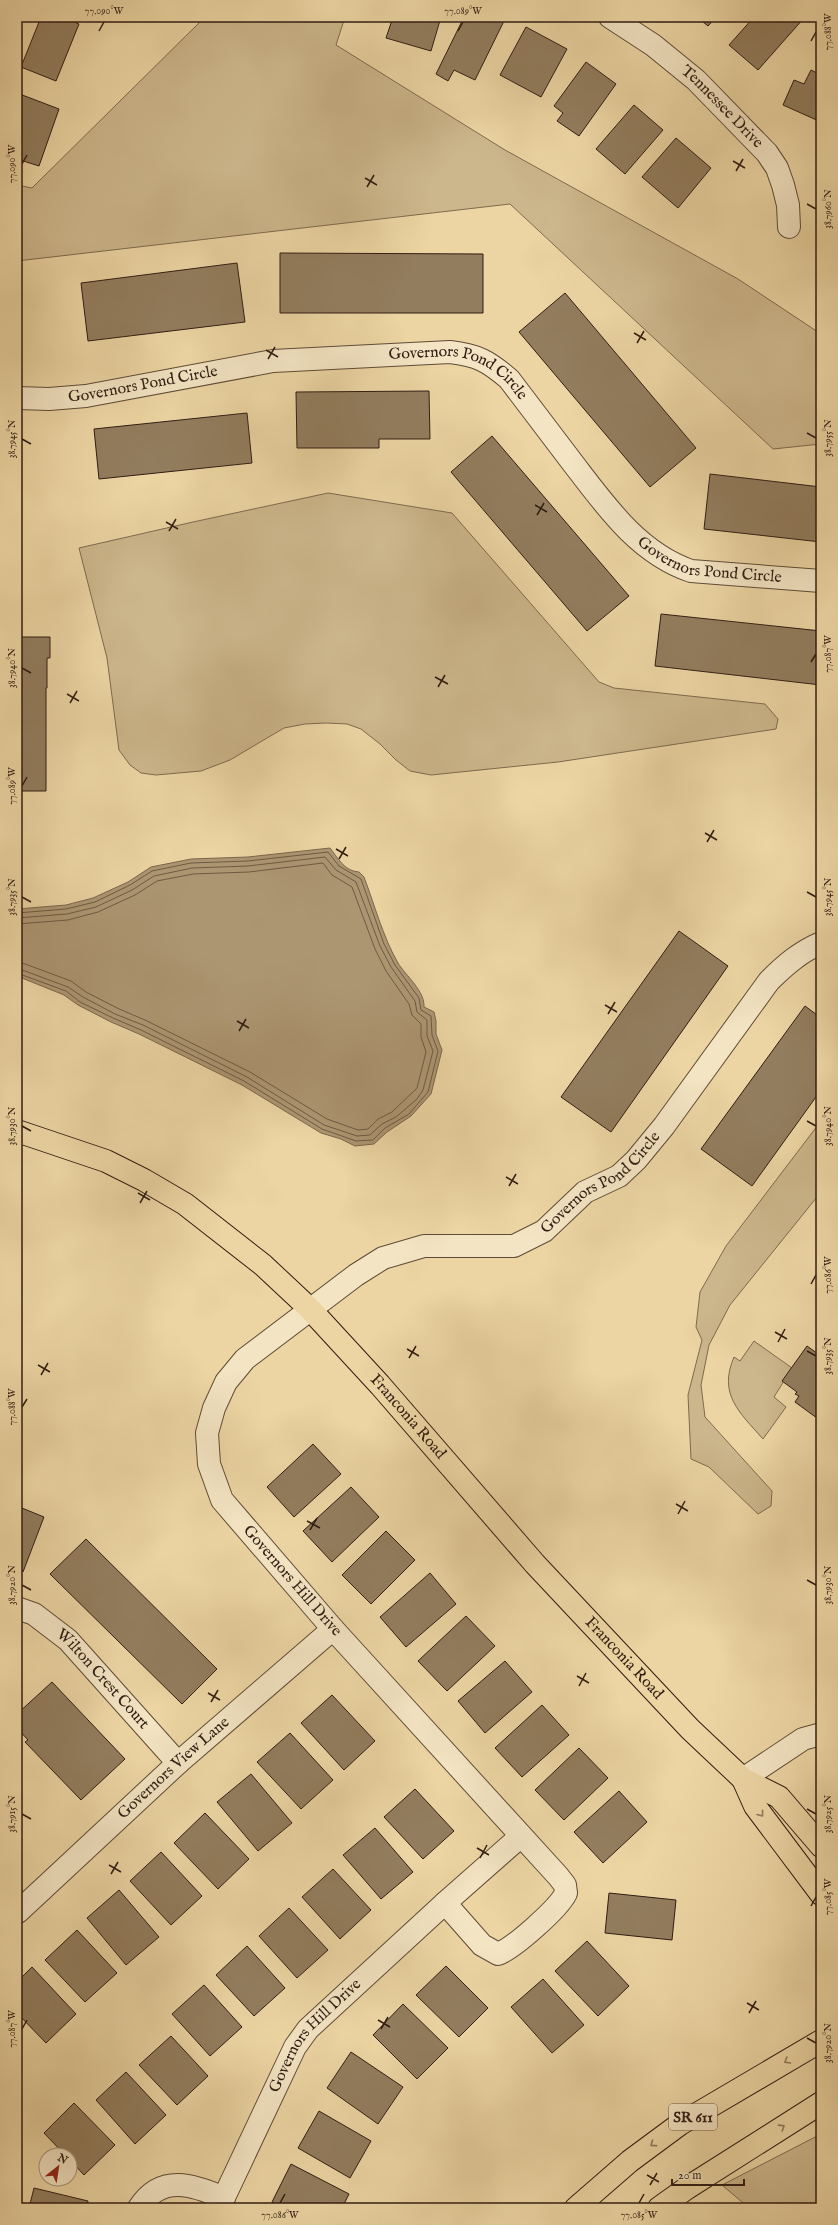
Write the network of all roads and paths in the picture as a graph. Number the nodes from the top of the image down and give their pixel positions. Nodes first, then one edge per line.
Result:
1 (610, 17) edge
2 (789, 227) dead end
3 (17, 398) edge
4 (821, 581) edge
5 (821, 943) edge
6 (17, 1131) edge
7 (310, 1310) junction
8 (17, 1608) edge
9 (334, 1629) junction
10 (821, 1734) edge
11 (178, 1764) junction
12 (743, 1779) junction
13 (521, 1836) junction
14 (821, 1846) edge
15 (820, 1893) edge
16 (445, 1903) junction
17 (18, 1912) dead end
18 (821, 2041) edge
19 (821, 2103) edge
20 (221, 2203) edge
21 (139, 2208) edge
22 (576, 2208) edge
23 (659, 2208) edge

1 - 2 street, Tennessee Drive
3 - 4 street, Governors Pond Circle
5 - 7 street, Governors Pond Circle
6 - 7 main road, Franconia Road
7 - 9 street, Governors Hill Drive
7 - 12 main road, Franconia Road
8 - 11 street, Wilton Crest Court
9 - 11 street, Governors View Lane
9 - 13 street, Governors Hill Drive
10 - 12 street
11 - 17 street, Governors View Lane
12 - 14 main road, Franconia Road
12 -> 15 main road, Franconia Road
13 - 16 street, Governors Hill Drive
13 - 16 street, Governors Hill Drive
16 - 20 street, Governors Hill Drive
18 -> 22 main road, SR 611
23 -> 19 main road
20 - 21 street, Governors Hill Drive

